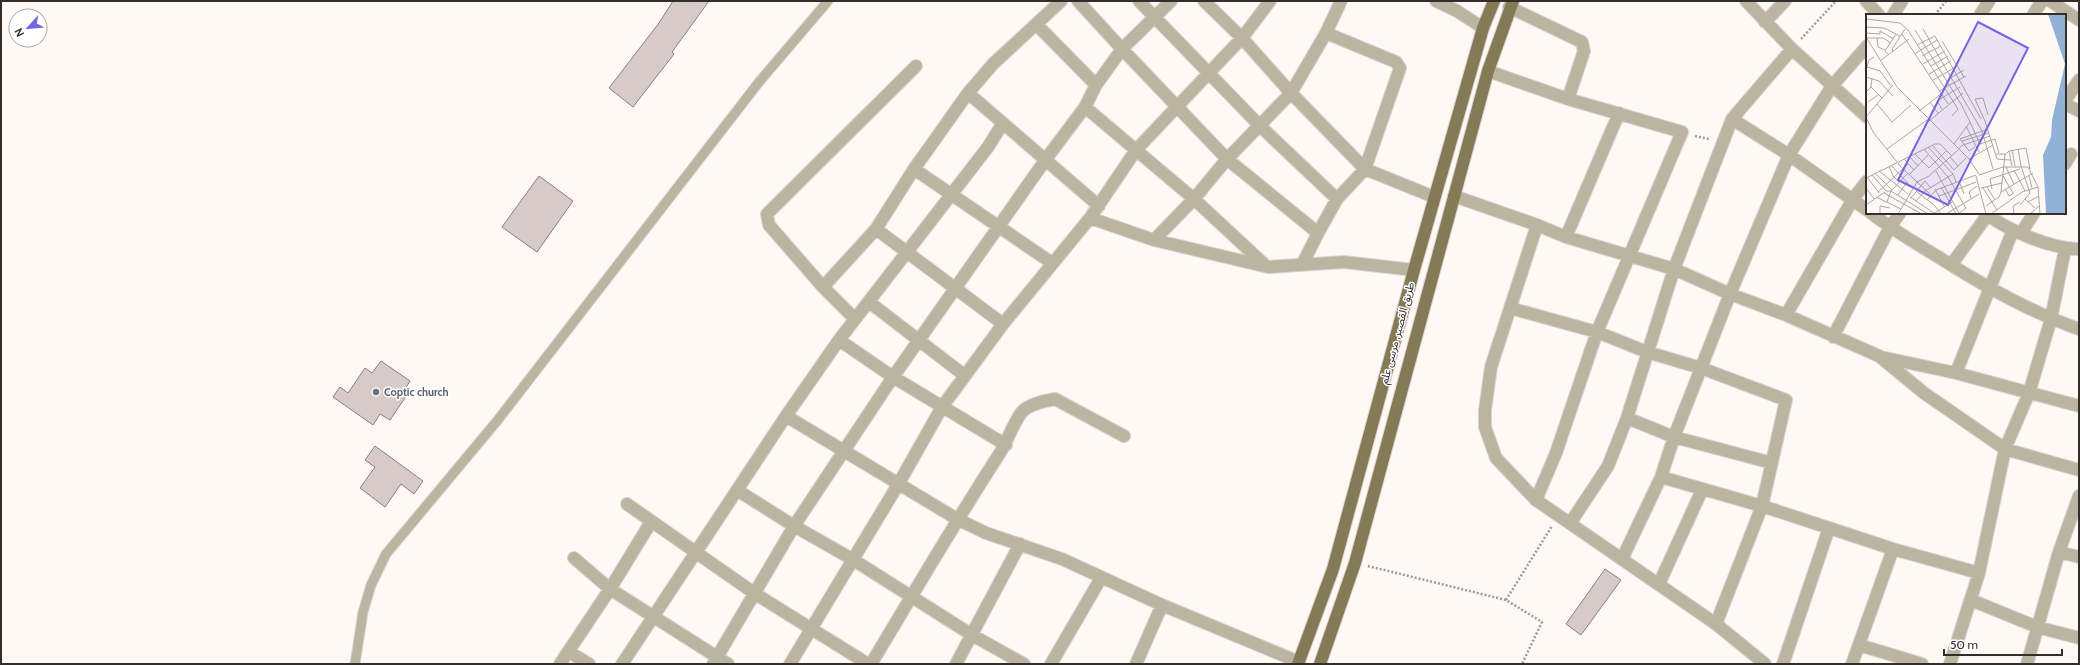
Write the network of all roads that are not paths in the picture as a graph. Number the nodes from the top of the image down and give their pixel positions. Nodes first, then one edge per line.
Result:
1 (828, 1) edge
2 (1061, 1) edge
3 (1078, 1) edge
4 (1139, 1) edge
5 (1171, 1) edge
6 (1204, 1) edge
7 (1270, 1) edge
8 (1341, 1) edge
9 (1436, 1) edge
10 (1494, 1) edge
11 (1746, 1) edge
12 (1785, 1) edge
13 (1866, 1) edge
14 (1902, 1) edge
15 (1989, 1) edge
16 (2042, 1) edge
17 (2050, 1) edge
18 (1511, 4) edge
19 (1878, 14) edge
20 (1894, 14) edge
21 (1981, 14) edge
22 (2034, 14) edge
23 (1154, 18) junction
24 (2079, 20) edge
25 (1765, 22) junction
26 (1036, 25) junction
27 (1483, 28) junction
28 (1326, 33) junction
29 (1242, 38) junction
30 (1866, 47) edge
31 (1122, 49) junction
32 (1792, 49) junction
33 (916, 66) dead end
34 (1488, 71) junction
35 (1209, 72) junction
36 (2079, 80) edge
37 (1096, 85) junction
38 (1832, 86) junction
39 (968, 93) junction
40 (1291, 93) junction
41 (1568, 99) junction
42 (2066, 100) edge
43 (2066, 104) edge
44 (1176, 106) junction
45 (1085, 107) junction
46 (2079, 111) edge
47 (1618, 113) junction
48 (1866, 116) edge
49 (1732, 119) junction
50 (1003, 123) junction
51 (1260, 126) junction
52 (1136, 150) junction
53 (1788, 155) junction
54 (1046, 159) junction
55 (1227, 159) junction
56 (914, 169) junction
57 (1365, 169) junction
58 (1866, 182) edge
59 (951, 196) junction
60 (1454, 196) junction
61 (1434, 197) junction
62 (1194, 199) junction
63 (1337, 199) junction
64 (1853, 199) junction
65 (1099, 206) junction
66 (1866, 209) edge
67 (1872, 214) edge
68 (1899, 214) edge
69 (1987, 214) edge
70 (2033, 214) edge
71 (1090, 218) junction
72 (1537, 225) junction
73 (1890, 227) junction
74 (999, 228) junction
75 (876, 229) junction
76 (2017, 232) junction
77 (1318, 233) junction
78 (1566, 237) junction
79 (1154, 240) junction
80 (2065, 249) junction
81 (2079, 249) edge
82 (906, 253) junction
83 (1630, 257) junction
84 (1052, 263) junction
85 (1303, 263) junction
86 (1951, 265) junction
87 (1268, 267) junction
88 (1674, 269) junction
89 (1414, 270) junction
90 (823, 287) junction
91 (1989, 288) junction
92 (956, 290) junction
93 (1730, 294) junction
94 (869, 302) junction
95 (1510, 308) junction
96 (1786, 315) junction
97 (855, 319) junction
98 (2051, 319) junction
99 (1003, 324) junction
100 (2079, 329) edge
101 (1597, 332) junction
102 (1832, 337) junction
103 (839, 340) junction
104 (919, 340) junction
105 (1647, 352) junction
106 (1879, 356) junction
107 (1701, 368) junction
108 (1956, 373) junction
109 (964, 375) junction
110 (893, 377) junction
111 (2029, 392) junction
112 (2079, 406) edge
113 (942, 407) junction
114 (786, 416) junction
115 (1626, 418) junction
116 (1124, 436) dead end
117 (1674, 437) junction
118 (1006, 445) junction
119 (2005, 449) junction
120 (843, 450) junction
121 (1772, 463) junction
122 (2079, 470) edge
123 (1661, 476) junction
124 (899, 483) junction
125 (737, 490) junction
126 (1702, 490) junction
127 (2079, 496) edge
128 (1536, 500) junction
129 (627, 504) dead end
130 (1762, 506) junction
131 (957, 519) junction
132 (651, 522) junction
133 (1570, 522) junction
134 (794, 526) junction
135 (1829, 528) junction
136 (1020, 544) junction
137 (1893, 549) junction
138 (2059, 552) junction
139 (696, 554) junction
140 (2079, 557) edge
141 (574, 558) dead end
142 (852, 559) junction
143 (1622, 559) junction
144 (1979, 573) junction
145 (1101, 578) junction
146 (1659, 584) junction
147 (610, 589) junction
148 (754, 593) junction
149 (911, 598) junction
150 (1971, 600) junction
151 (1162, 605) junction
152 (654, 618) junction
153 (1716, 624) junction
154 (2037, 627) junction
155 (810, 629) junction
156 (972, 635) junction
157 (2079, 638) edge
158 (1859, 645) junction
159 (569, 652) junction
160 (714, 661) edge
161 (1298, 663) edge
162 (355, 664) edge
163 (560, 664) edge
164 (589, 664) edge
165 (622, 664) edge
166 (728, 664) edge
167 (790, 664) edge
168 (868, 664) edge
169 (871, 664) edge
170 (956, 664) edge
171 (1024, 664) edge
172 (1051, 664) edge
173 (1136, 664) edge
174 (1320, 664) edge
175 (1765, 664) edge
176 (1783, 664) edge
177 (1852, 664) edge
178 (1922, 664) edge
179 (1950, 664) edge
180 (2027, 664) edge

1 - 162 lane
2 - 26 street
3 - 31 street
4 - 23 street
5 - 23 street
6 - 29 street
7 - 29 street
8 - 28 street
9 - 27 street
10 - 27 main road, طريق القصير, مرسى علم
11 - 25 street
12 - 25 street
13 - 19 street
14 - 20 street
15 - 21 street
16 - 22 street
17 - 24 street
18 - 34 main road, طريق القصير, مرسى علم
18 - 41 street
23 - 31 street
23 - 35 street
25 - 32 street
26 - 37 street
26 - 39 street
27 - 61 main road, طريق القصير, مرسى علم
28 - 40 street
28 - 57 street
29 - 35 street
29 - 40 street
30 - 38 street
31 - 37 street
31 - 44 street
32 - 38 street
32 - 49 street
33 - 90 street
34 - 41 street
34 - 60 main road, طريق القصير, مرسى علم
35 - 44 street
35 - 51 street
36 - 42 street
37 - 45 street
38 - 48 street
38 - 53 street
39 - 50 street
39 - 56 street
40 - 51 street
40 - 57 street
41 - 47 street
43 - 46 street
44 - 52 street
44 - 55 street
45 - 52 street
45 - 54 street
47 - 78 street
47 - 83 street
49 - 53 street
49 - 88 street
50 - 54 street
50 - 59 street
51 - 55 street
51 - 63 street
52 - 62 street
52 - 65 street
53 - 64 street
53 - 93 street
54 - 65 street
54 - 74 street
55 - 62 street
55 - 77 street
56 - 59 street
56 - 75 street
57 - 61 street
57 - 63 street
58 - 64 street
59 - 74 street
59 - 82 street
60 - 72 street
60 - 174 main road, طريق القصير, مرسى علم
61 - 89 main road, طريق القصير, مرسى علم
62 - 79 street
62 - 87 street
63 - 77 street
64 - 66 street
64 - 96 street
65 - 71 street
67 - 73 street
68 - 73 street
69 - 76 street
69 - 86 street
70 - 76 street
71 - 79 street
71 - 84 street
72 - 78 street
72 - 95 street
73 - 86 street
73 - 102 street
74 - 84 street
74 - 92 street
75 - 82 street
75 - 90 street
76 - 80 street
76 - 91 street
77 - 85 street
78 - 83 street
79 - 87 street
80 - 81 street
80 - 98 street
82 - 92 street
82 - 94 street
83 - 88 street
83 - 101 street
84 - 99 street
85 - 87 street
85 - 89 street
86 - 91 street
88 - 93 street
88 - 105 street
89 - 161 main road, طريق القصير, مرسى علم
90 - 97 street
91 - 98 street
91 - 108 street
92 - 99 street
92 - 104 street
93 - 96 street
93 - 107 street
94 - 97 street
94 - 104 street
95 - 101 street
95 - 128 street
96 - 102 street
97 - 103 street
98 - 100 street
98 - 111 street
99 - 109 street
101 - 105 street
101 - 128 street
102 - 106 street
103 - 110 street
103 - 114 street
104 - 109 street
104 - 110 street
105 - 107 street
105 - 115 street
106 - 108 street
106 - 119 street
107 - 117 street
107 - 121 street
108 - 111 street
109 - 113 street
110 - 113 street
110 - 120 street
111 - 112 street
111 - 119 street
113 - 118 street
113 - 124 street
114 - 120 street
114 - 125 street
115 - 117 street
115 - 133 street
116 - 118 street
117 - 121 street
117 - 123 street
118 - 131 street
119 - 122 street
119 - 144 street
120 - 124 street
120 - 134 street
121 - 130 street
123 - 126 street
123 - 143 street
124 - 131 street
124 - 142 street
125 - 134 street
125 - 139 street
126 - 130 street
126 - 146 street
127 - 138 street
128 - 133 street
129 - 132 street
130 - 135 street
130 - 153 street
131 - 136 street
131 - 149 street
132 - 139 street
132 - 147 street
133 - 143 street
134 - 142 street
134 - 148 street
135 - 137 street
135 - 176 street
136 - 145 street
136 - 156 street
137 - 144 street
137 - 158 street
138 - 140 street
138 - 154 street
139 - 148 street
139 - 152 street
141 - 147 street
142 - 149 street
142 - 155 street
143 - 146 street
144 - 150 street
145 - 151 street
145 - 172 street
146 - 153 street
147 - 152 street
147 - 159 street
148 - 155 street
148 - 160 street
149 - 156 street
149 - 169 street
150 - 154 street
150 - 179 street
151 - 161 street
151 - 173 street
152 - 160 street
152 - 165 street
153 - 175 street
154 - 157 street
154 - 180 street
155 - 167 street
155 - 168 street
156 - 170 street
156 - 171 street
158 - 177 street
158 - 178 street
159 - 163 street
159 - 164 street
160 - 166 street

